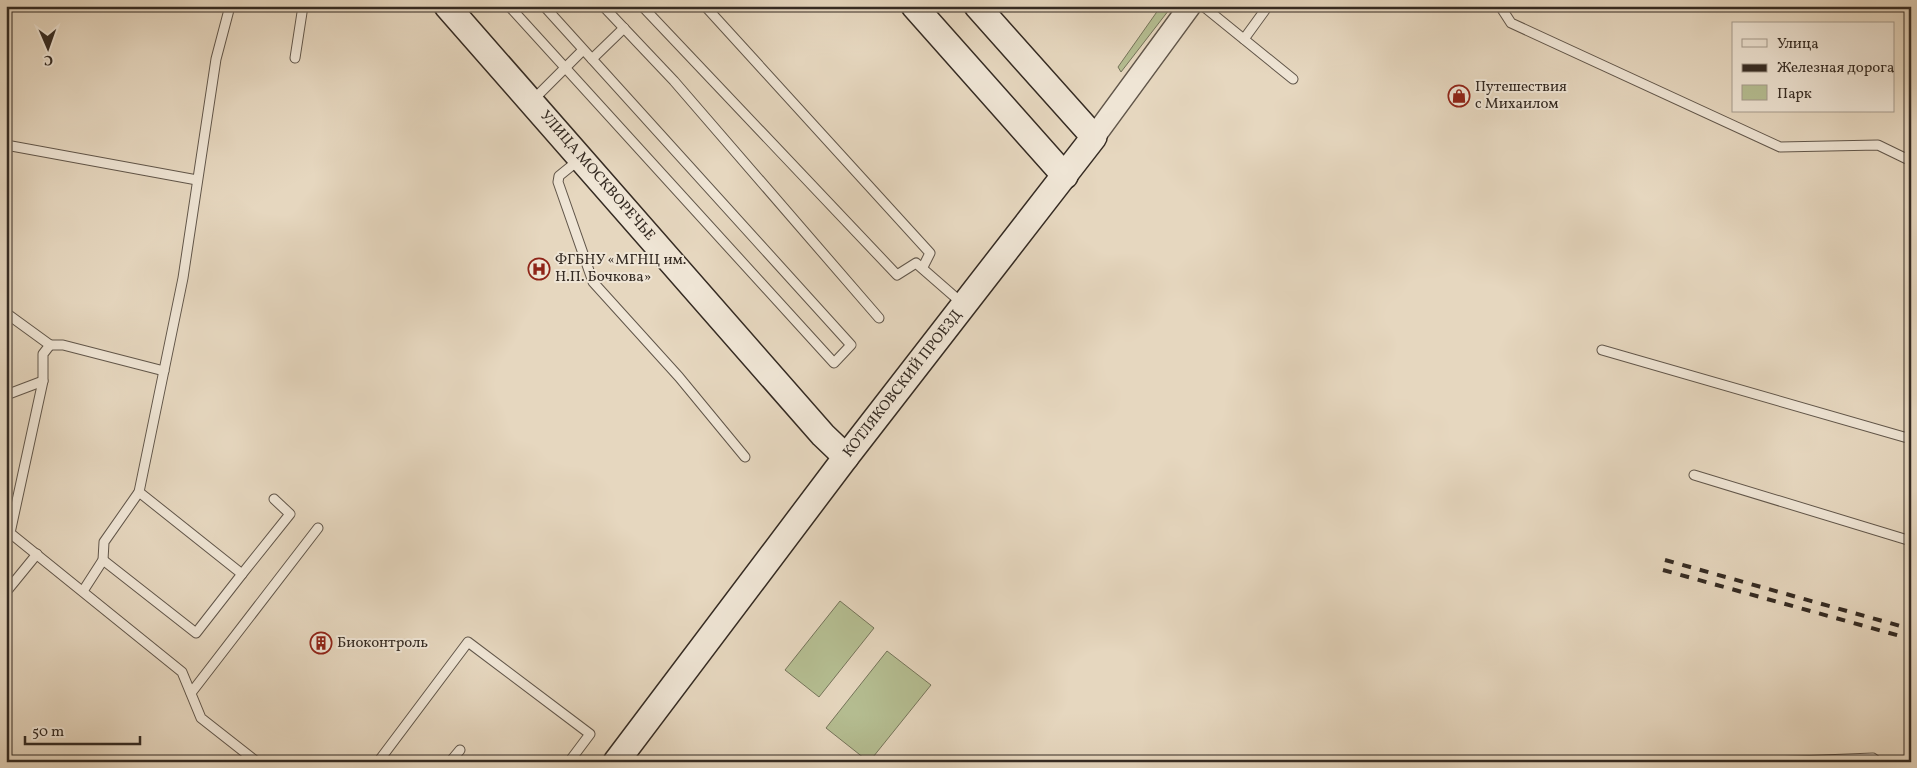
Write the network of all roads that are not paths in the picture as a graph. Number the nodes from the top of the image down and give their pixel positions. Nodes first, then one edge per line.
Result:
1 (230, 6) edge
2 (303, 6) edge
3 (447, 6) edge
4 (510, 6) edge
5 (544, 6) edge
6 (603, 6) edge
7 (642, 6) edge
8 (705, 6) edge
9 (914, 6) edge
10 (977, 6) edge
11 (1190, 6) edge
12 (1203, 6) edge
13 (1268, 6) edge
14 (1500, 6) edge
15 (624, 28) junction
16 (1244, 39) junction
17 (583, 50) junction
18 (295, 58) dead end
19 (592, 59) junction
20 (566, 68) junction
21 (1293, 79) dead end
22 (532, 102) junction
23 (1094, 137) junction
24 (6, 145) edge
25 (580, 159) junction
26 (1911, 161) edge
27 (1065, 176) junction
28 (197, 180) junction
29 (923, 267) junction
30 (965, 305) junction
31 (6, 313) edge
32 (879, 318) dead end
33 (11, 321) edge
34 (50, 345) junction
35 (1602, 350) dead end
36 (164, 371) junction
37 (43, 381) junction
38 (6, 394) edge
39 (1911, 439) edge
40 (745, 457) dead end
41 (846, 457) junction
42 (1694, 475) dead end
43 (139, 492) junction
44 (274, 499) dead end
45 (318, 528) dead end
46 (1911, 541) edge
47 (37, 554) junction
48 (103, 560) junction
49 (242, 574) junction
50 (82, 591) junction
51 (6, 592) edge
52 (191, 694) junction
53 (460, 750) dead end
54 (257, 762) edge
55 (378, 762) edge
56 (450, 762) edge
57 (569, 762) edge
58 (616, 762) edge
59 (1772, 762) edge
60 (1878, 762) edge

1 - 28 lane
2 - 18 lane
3 - 22 main road, УЛИЦА МОСКВОРЕЧЬЕ
4 - 20 lane
5 - 17 lane
6 - 15 lane
7 - 29 lane
8 - 29 lane
9 - 27 main road
10 - 23 main road
11 - 23 street, КОТЛЯКОВСКИЙ ПРОЕЗД
12 - 16 lane
13 - 16 lane
14 - 26 lane
15 - 19 lane
15 - 32 lane
16 - 21 lane
17 - 19 lane
17 - 20 lane
19 - 20 lane
20 - 22 lane
22 - 25 main road, УЛИЦА МОСКВОРЕЧЬЕ
23 - 27 main road, КОТЛЯКОВСКИЙ ПРОЕЗД
24 - 28 lane
25 - 40 lane
25 - 41 main road, УЛИЦА МОСКВОРЕЧЬЕ
27 - 30 main road, КОТЛЯКОВСКИЙ ПРОЕЗД
28 - 36 lane
29 - 30 lane
30 - 41 main road, КОТЛЯКОВСКИЙ ПРОЕЗД
31 - 33 lane
33 - 34 lane
34 - 36 lane
34 - 37 lane
35 - 39 lane
36 - 43 lane
37 - 38 lane
37 - 47 lane
41 - 58 main road, КОТЛЯКОВСКИЙ ПРОЕЗД
42 - 46 lane
43 - 48 lane
43 - 49 lane
44 - 49 lane
45 - 52 lane
47 - 50 lane
47 - 51 lane
48 - 49 lane
48 - 50 lane
50 - 52 lane
52 - 54 lane
53 - 56 lane
55 - 57 lane
59 - 60 lane

